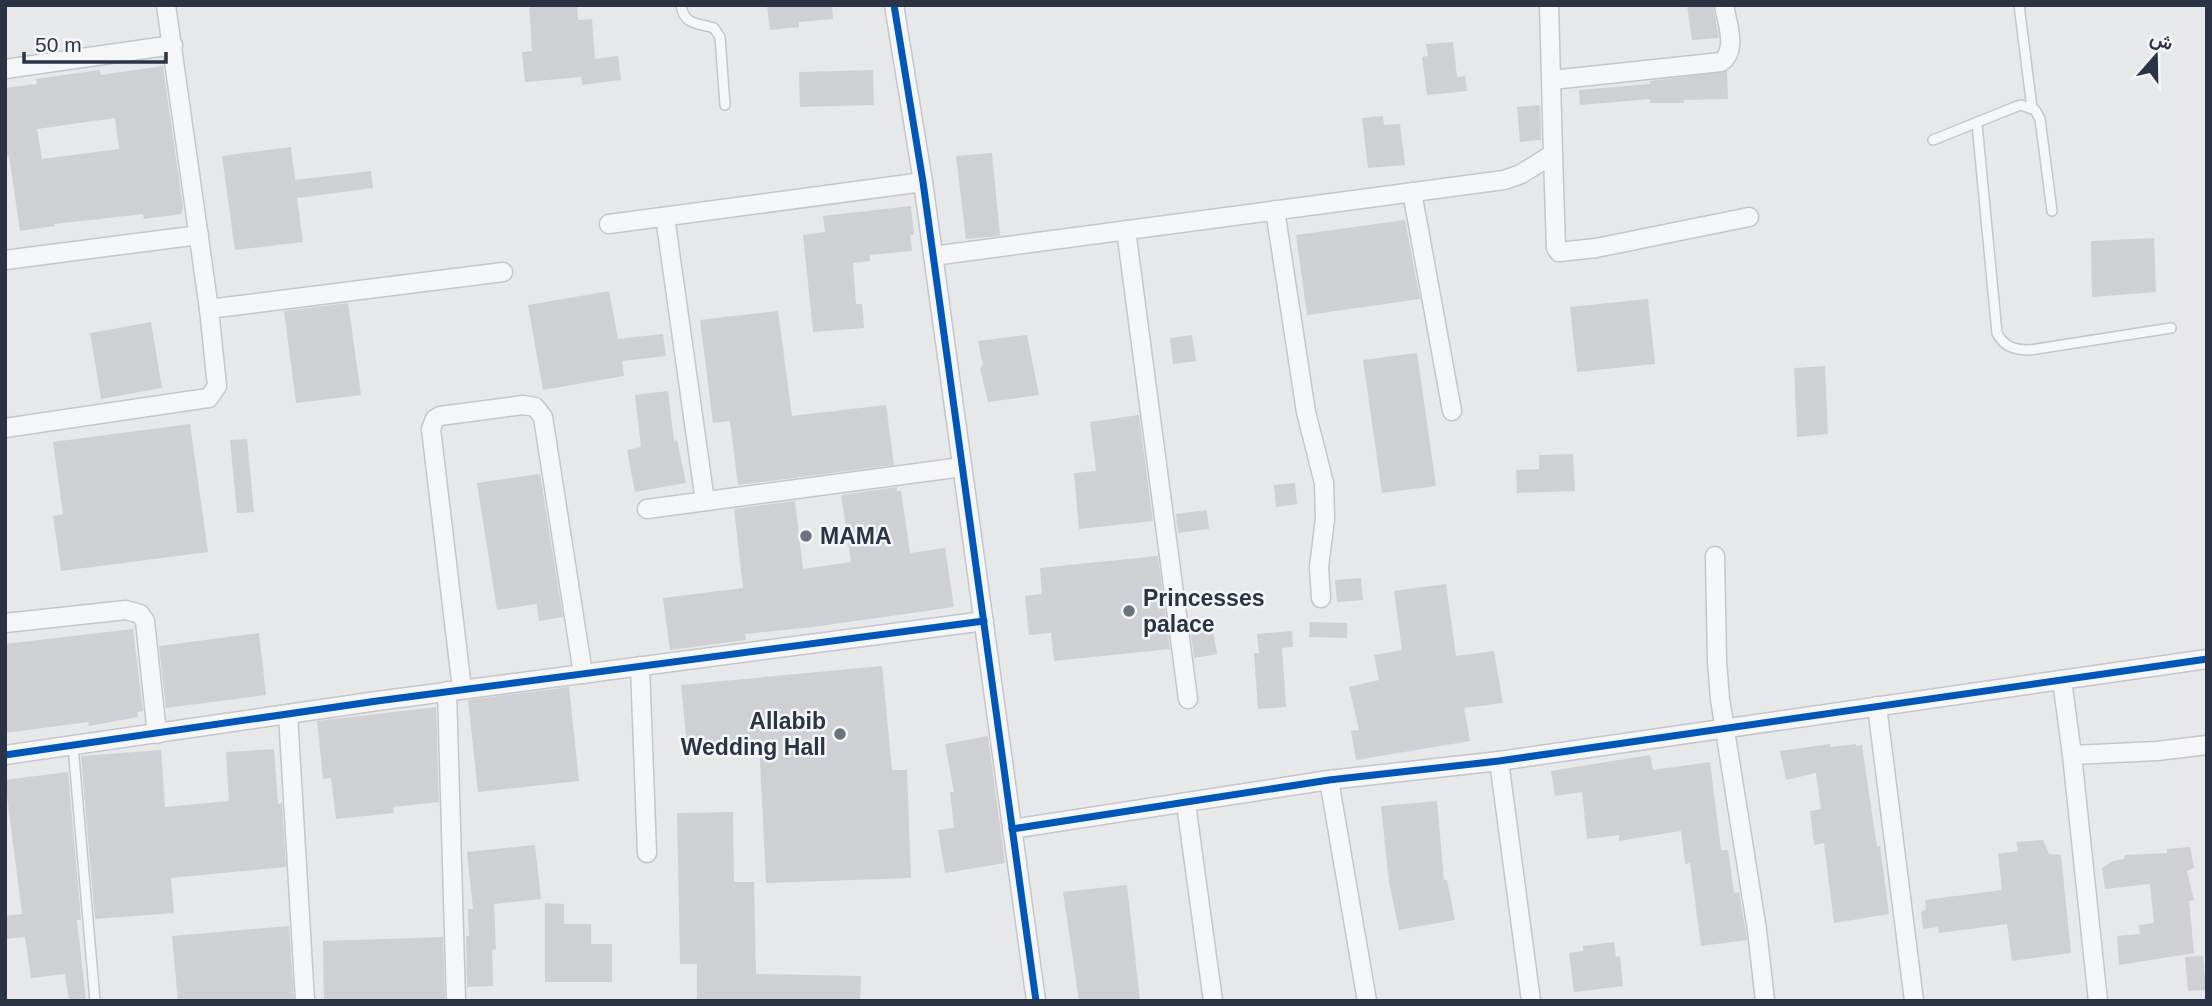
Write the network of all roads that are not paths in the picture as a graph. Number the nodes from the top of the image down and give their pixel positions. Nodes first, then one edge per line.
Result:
1 (166, 5) edge
2 (681, 5) edge
3 (894, 5) edge
4 (1549, 5) edge
5 (1724, 5) edge
6 (2019, 5) edge
7 (173, 45) junction
8 (5, 69) edge
9 (1552, 80) junction
10 (725, 105) dead end
11 (2032, 108) junction
12 (1977, 124) junction
13 (1933, 140) dead end
14 (1553, 154) junction
15 (923, 181) junction
16 (1412, 192) junction
17 (1275, 210) junction
18 (2052, 211) dead end
19 (1749, 216) dead end
20 (664, 217) junction
21 (609, 224) dead end
22 (1126, 230) junction
23 (199, 235) junction
24 (933, 256) junction
25 (5, 260) edge
26 (503, 272) dead end
27 (209, 309) junction
28 (2171, 328) dead end
29 (1452, 411) dead end
30 (5, 428) edge
31 (962, 467) junction
32 (705, 501) junction
33 (647, 509) dead end
34 (1715, 556) dead end
35 (1321, 598) dead end
36 (984, 621) junction
37 (5, 623) edge
38 (2207, 659) edge
39 (640, 666) junction
40 (583, 674) junction
41 (2062, 680) junction
42 (455, 690) junction
43 (1188, 699) dead end
44 (1877, 706) junction
45 (289, 714) junction
46 (1724, 727) junction
47 (157, 734) junction
48 (2207, 745) edge
49 (73, 746) junction
50 (5, 755) edge
51 (2072, 755) junction
52 (1499, 761) junction
53 (1329, 780) junction
54 (1186, 803) junction
55 (1013, 829) junction
56 (647, 853) dead end
57 (95, 1001) edge
58 (305, 1001) edge
59 (456, 1001) edge
60 (1036, 1001) edge
61 (1213, 1001) edge
62 (1367, 1001) edge
63 (1531, 1001) edge
64 (1765, 1001) edge
65 (1914, 1001) edge
66 (2098, 1001) edge

1 - 7 street
2 - 10 lane
3 - 15 street
4 - 9 street
5 - 9 street
6 - 11 lane
7 - 8 street
7 - 23 street
9 - 14 street
11 - 12 lane
11 - 18 lane
12 - 13 lane
12 - 28 lane
14 - 16 street
14 - 19 street
15 - 20 street
15 - 24 street
16 - 17 street
16 - 29 street
17 - 22 street
17 - 35 street
20 - 21 street
20 - 32 street
22 - 24 street
22 - 43 street
23 - 25 street
23 - 27 street
24 - 31 street
26 - 27 street
27 - 30 street
31 - 32 street
31 - 36 street
32 - 33 street
34 - 46 street
36 - 39 street
36 - 55 street
37 - 47 street
38 - 41 street
39 - 40 street
39 - 56 street
40 - 42 street
40 - 42 street
41 - 44 street
41 - 51 street
42 - 45 street
42 - 59 street
44 - 46 street
44 - 65 street
45 - 47 street
45 - 58 street
46 - 52 street
46 - 64 street
47 - 49 street
48 - 51 street
49 - 50 street
49 - 57 lane
51 - 66 street
52 - 53 street
52 - 63 street
53 - 54 street
53 - 62 street
54 - 55 street
54 - 61 street
55 - 60 street

